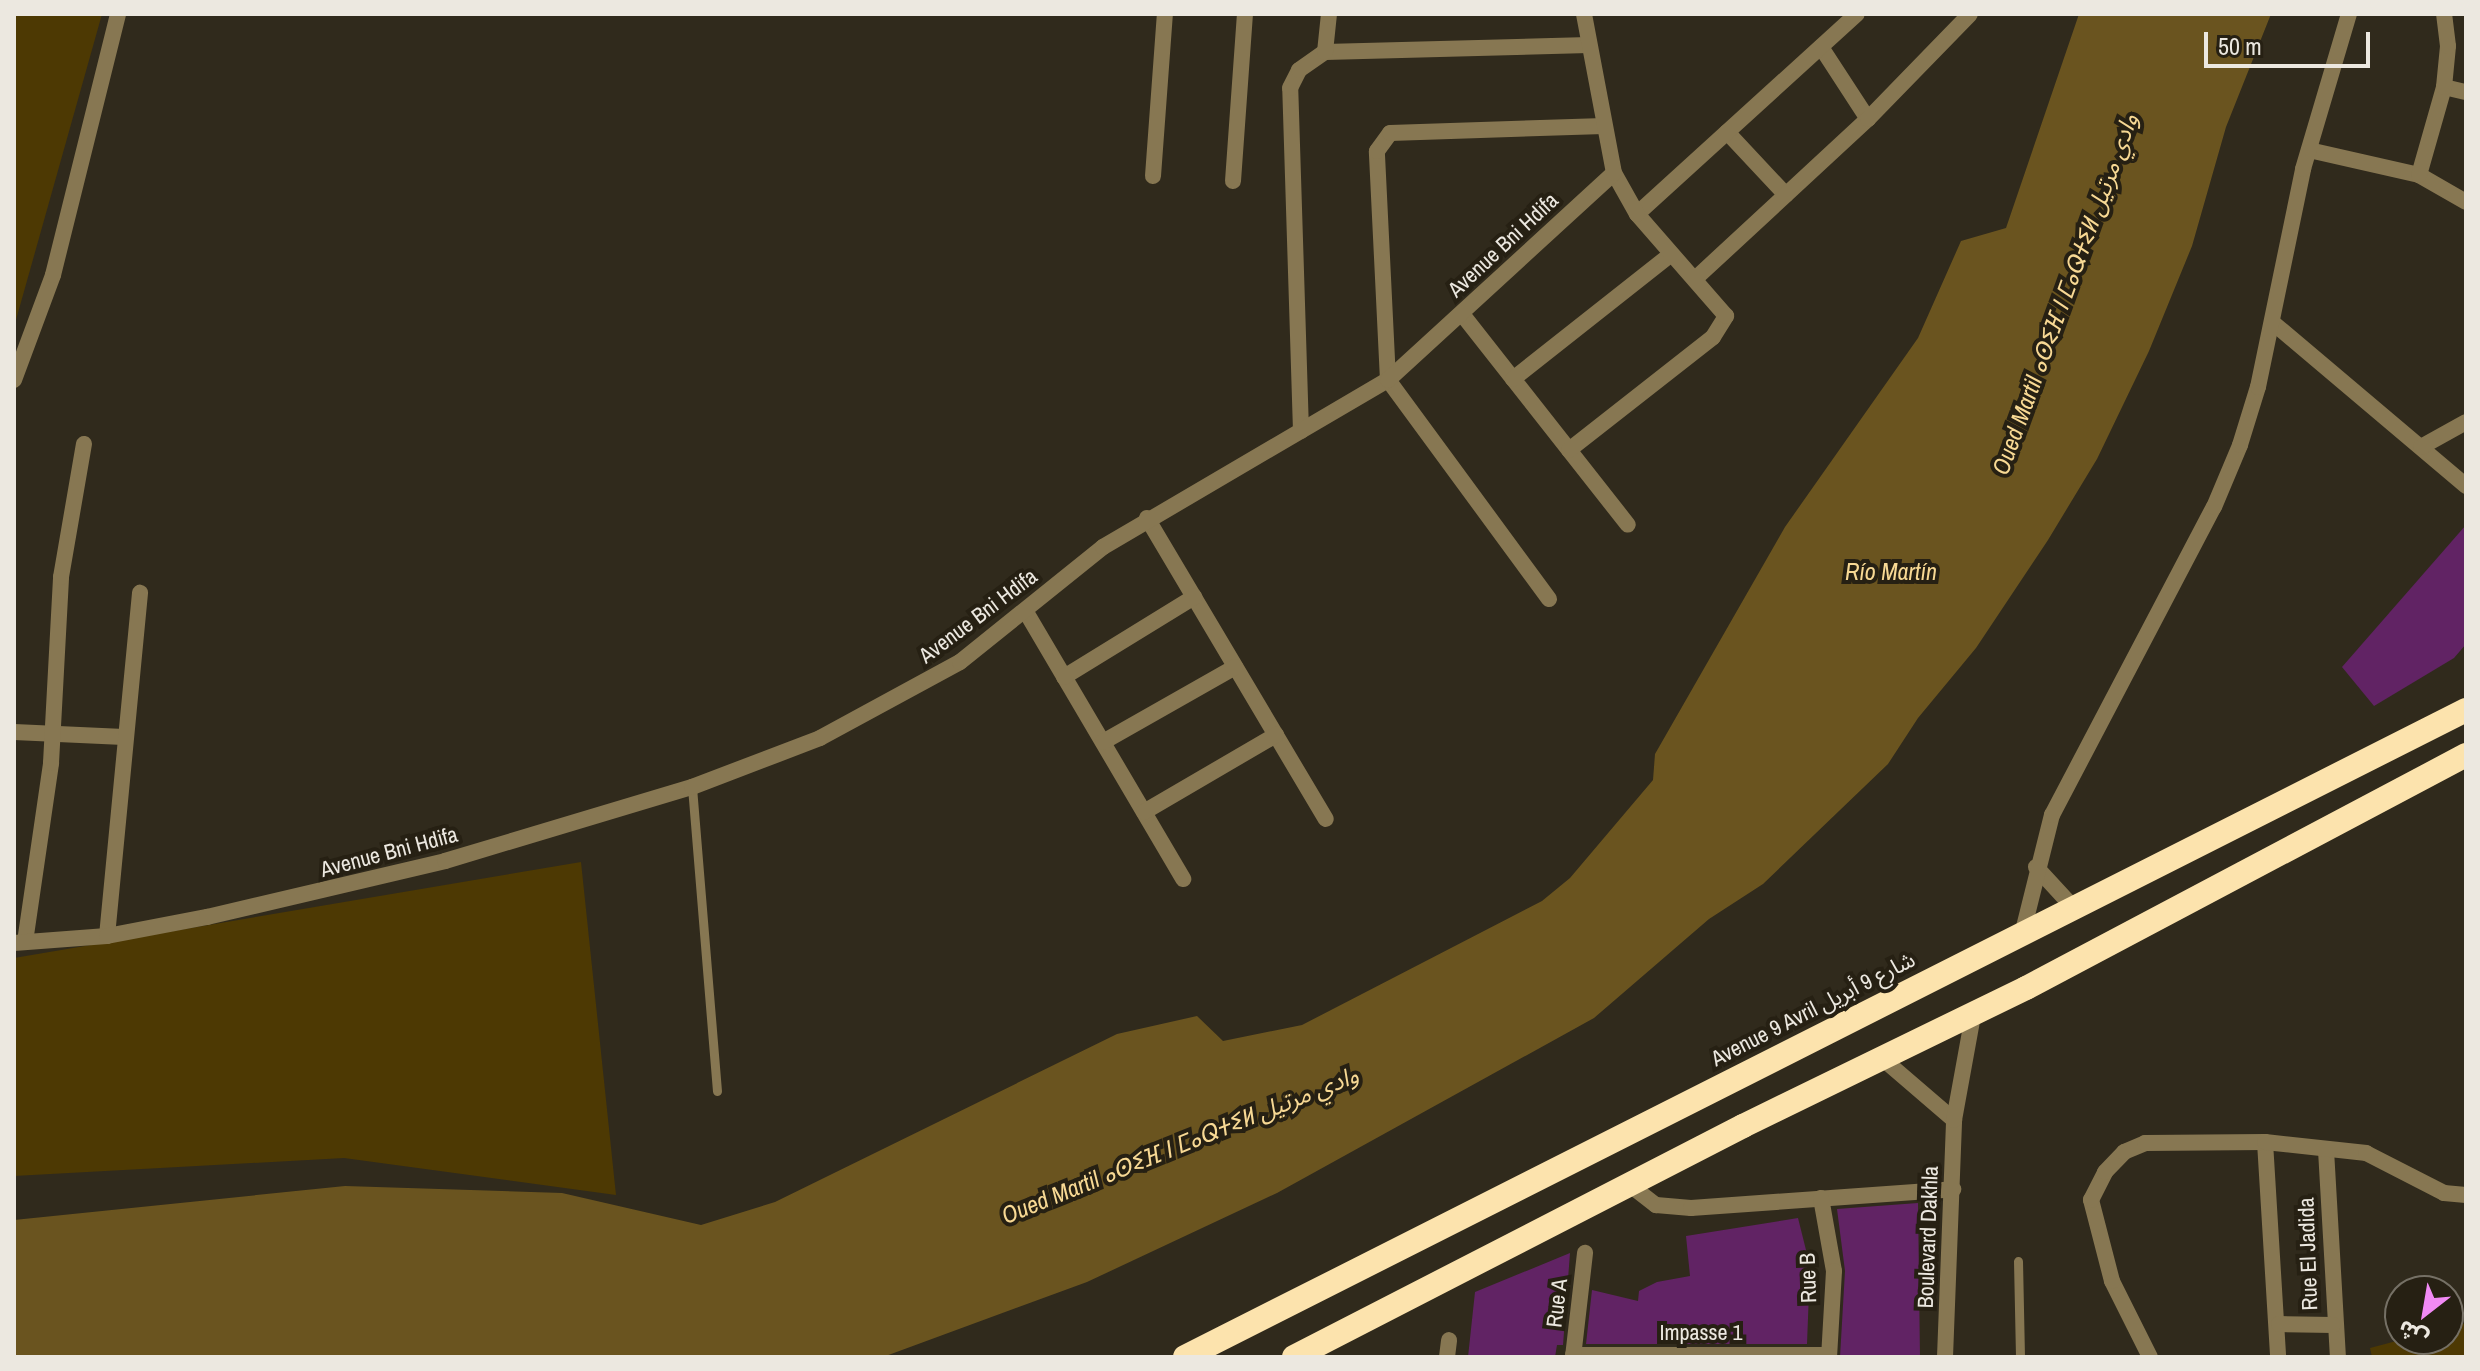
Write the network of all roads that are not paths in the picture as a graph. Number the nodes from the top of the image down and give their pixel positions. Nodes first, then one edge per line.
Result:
1 (118, 14) edge
2 (1165, 14) edge
3 (1245, 14) edge
4 (1329, 14) edge
5 (1857, 14) edge
6 (1970, 14) edge
7 (2349, 14) edge
8 (2444, 14) edge
9 (1588, 15) edge
10 (1589, 45) junction
11 (1821, 47) junction
12 (1325, 52) junction
13 (2444, 87) junction
14 (2466, 92) edge
15 (1868, 119) junction
16 (1604, 126) junction
17 (1727, 132) junction
18 (2309, 150) junction
19 (1614, 173) junction
20 (2419, 175) junction
21 (1153, 176) dead end
22 (1233, 181) dead end
23 (1786, 195) junction
24 (2466, 202) edge
25 (1637, 214) junction
26 (1671, 254) junction
27 (1695, 279) junction
28 (1462, 314) junction
29 (2272, 322) junction
30 (1513, 379) junction
31 (14, 380) edge
32 (1388, 380) junction
33 (2466, 422) edge
34 (1301, 431) junction
35 (84, 444) dead end
36 (2421, 447) junction
37 (1569, 450) junction
38 (2466, 486) edge
39 (1147, 518) junction
40 (1628, 525) dead end
41 (140, 593) dead end
42 (1194, 597) junction
43 (1549, 599) dead end
44 (1026, 612) junction
45 (1235, 667) junction
46 (1064, 677) junction
47 (2466, 710) edge
48 (14, 732) edge
49 (52, 732) junction
50 (1276, 735) junction
51 (124, 737) junction
52 (1103, 742) junction
53 (2466, 755) edge
54 (692, 787) junction
55 (1144, 812) junction
56 (1326, 819) dead end
57 (2036, 867) junction
58 (1183, 879) dead end
59 (2072, 906) junction
60 (2023, 931) junction
61 (107, 936) junction
62 (20, 943) edge
63 (1973, 1015) junction
64 (1883, 1059) junction
65 (717, 1091) dead end
66 (1954, 1120) junction
67 (2265, 1142) junction
68 (2326, 1150) junction
69 (1630, 1185) junction
70 (1953, 1189) junction
71 (2466, 1195) edge
72 (1821, 1198) junction
73 (1585, 1253) dead end
74 (2018, 1261) dead end
75 (2279, 1324) junction
76 (2333, 1325) junction
77 (1573, 1356) edge
78 (1829, 1356) edge
79 (1185, 1357) edge
80 (1294, 1357) edge
81 (1945, 1357) edge
82 (2020, 1357) edge
83 (2150, 1357) edge
84 (2278, 1357) edge
85 (2338, 1357) edge

1 - 31 street
2 - 21 street
3 - 22 street
4 - 12 street
5 - 11 street
6 - 15 street
7 - 18 street
8 - 13 street
9 - 10 street
10 - 12 street
10 - 16 street
11 - 15 street
11 - 17 street
12 - 34 street
13 - 14 street
13 - 20 street
15 - 23 street
16 - 19 street
16 - 32 street
17 - 23 street
17 - 25 street
18 - 20 street
18 - 29 street
19 - 25 street
19 - 28 street, Avenue Bni Hdifa
20 - 24 street
23 - 27 street
25 - 26 street
26 - 27 street
26 - 30 street
27 - 37 street
28 - 30 street
28 - 32 street, Avenue Bni Hdifa
29 - 36 street
29 - 57 street
30 - 37 street
32 - 34 street, Avenue Bni Hdifa
32 - 43 street
33 - 36 street
34 - 39 street, Avenue Bni Hdifa
35 - 49 street
36 - 38 street
37 - 40 street
39 - 42 street
39 - 44 street, Avenue Bni Hdifa
41 - 51 street
42 - 45 street
42 - 46 street
44 - 46 street
44 - 54 street, Avenue Bni Hdifa
45 - 50 street
45 - 52 street
46 - 52 street
47 - 59 highway, Avenue 9 Avril شارع 9 أبريل
48 - 49 street
49 - 51 street
49 - 62 street
50 - 55 street
50 - 56 street
51 - 61 street
52 - 55 street
53 - 63 highway
54 - 61 street, Avenue Bni Hdifa
54 - 65 lane
55 - 58 street
57 - 59 street
57 - 60 street
59 - 60 highway, Avenue 9 Avril شارع 9 أبريل
60 - 79 highway, Avenue 9 Avril شارع 9 أبريل
61 - 62 street, Avenue Bni Hdifa
63 - 64 highway
63 - 66 street, Boulevard Dakhla
64 - 66 street
64 - 69 highway
66 - 70 street, Boulevard Dakhla
67 - 68 street
67 - 75 street
67 - 83 street
68 - 71 street
68 - 76 street, Rue El Jadida
69 - 72 street
69 - 80 highway
70 - 72 street
70 - 81 street, Boulevard Dakhla
72 - 78 street, Rue B
73 - 77 street, Rue A
74 - 82 lane
75 - 76 street
75 - 84 street
76 - 85 street, Rue El Jadida
77 - 78 street, Impasse 1

